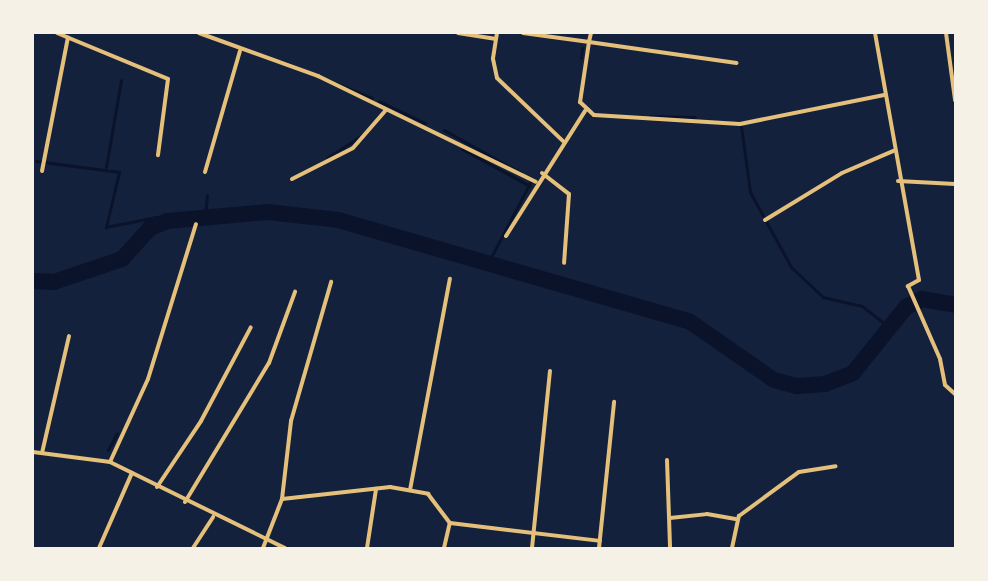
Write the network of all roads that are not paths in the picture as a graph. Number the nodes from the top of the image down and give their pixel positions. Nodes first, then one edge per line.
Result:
1 (57, 33) edge
2 (199, 33) edge
3 (458, 33) edge
4 (496, 33) edge
5 (523, 33) edge
6 (591, 33) edge
7 (875, 33) edge
8 (946, 33) edge
9 (68, 37) junction
10 (495, 39) junction
11 (589, 42) junction
12 (240, 51) junction
13 (737, 63) dead end
14 (884, 95) junction
15 (955, 100) edge
16 (385, 111) junction
17 (585, 111) junction
18 (563, 141) junction
19 (893, 151) junction
20 (158, 155) dead end
21 (42, 171) dead end
22 (204, 172) dead end
23 (542, 173) junction
24 (292, 179) dead end
25 (898, 181) junction
26 (536, 182) junction
27 (955, 184) edge
28 (765, 220) dead end
29 (196, 225) dead end
30 (506, 236) dead end
31 (564, 263) dead end
32 (450, 279) dead end
33 (331, 282) dead end
34 (295, 292) dead end
35 (251, 327) dead end
36 (69, 336) dead end
37 (550, 370) dead end
38 (955, 394) edge
39 (614, 402) dead end
40 (33, 452) edge
41 (42, 453) junction
42 (667, 460) dead end
43 (110, 462) junction
44 (836, 465) dead end
45 (132, 473) junction
46 (157, 487) junction
47 (376, 489) junction
48 (410, 490) junction
49 (282, 499) junction
50 (185, 502) junction
51 (213, 517) junction
52 (670, 518) junction
53 (736, 519) junction
54 (450, 523) junction
55 (535, 536) junction
56 (267, 540) junction
57 (600, 541) junction
58 (99, 548) edge
59 (193, 548) edge
60 (263, 548) edge
61 (285, 548) edge
62 (367, 548) edge
63 (444, 548) edge
64 (532, 548) edge
65 (598, 548) edge
66 (670, 548) edge
67 (732, 548) edge

1 - 9 street
2 - 12 street
3 - 10 street
4 - 10 street
5 - 11 street
6 - 11 street
7 - 14 street
8 - 15 street
9 - 20 street
9 - 21 street
10 - 18 street
11 - 13 street
11 - 17 street
12 - 16 street
12 - 22 street
14 - 17 street
14 - 19 street
16 - 24 street
16 - 26 street
17 - 18 street
18 - 23 street
19 - 25 street
19 - 28 street
23 - 26 street
23 - 31 street
25 - 27 street
25 - 38 street
26 - 30 street
29 - 43 street
32 - 48 street
33 - 49 street
34 - 50 street
35 - 46 street
36 - 41 street
37 - 55 street
39 - 57 street
40 - 41 street
41 - 43 street
42 - 52 street
43 - 45 street
44 - 53 street
45 - 46 street
45 - 58 street
46 - 50 street
47 - 48 street
47 - 49 street
47 - 62 street
48 - 54 street
49 - 56 street
50 - 51 street
51 - 56 street
51 - 59 street
52 - 53 street
52 - 66 street
53 - 67 street
54 - 55 street
54 - 63 street
55 - 57 street
55 - 64 street
56 - 60 street
56 - 61 street
57 - 65 street

